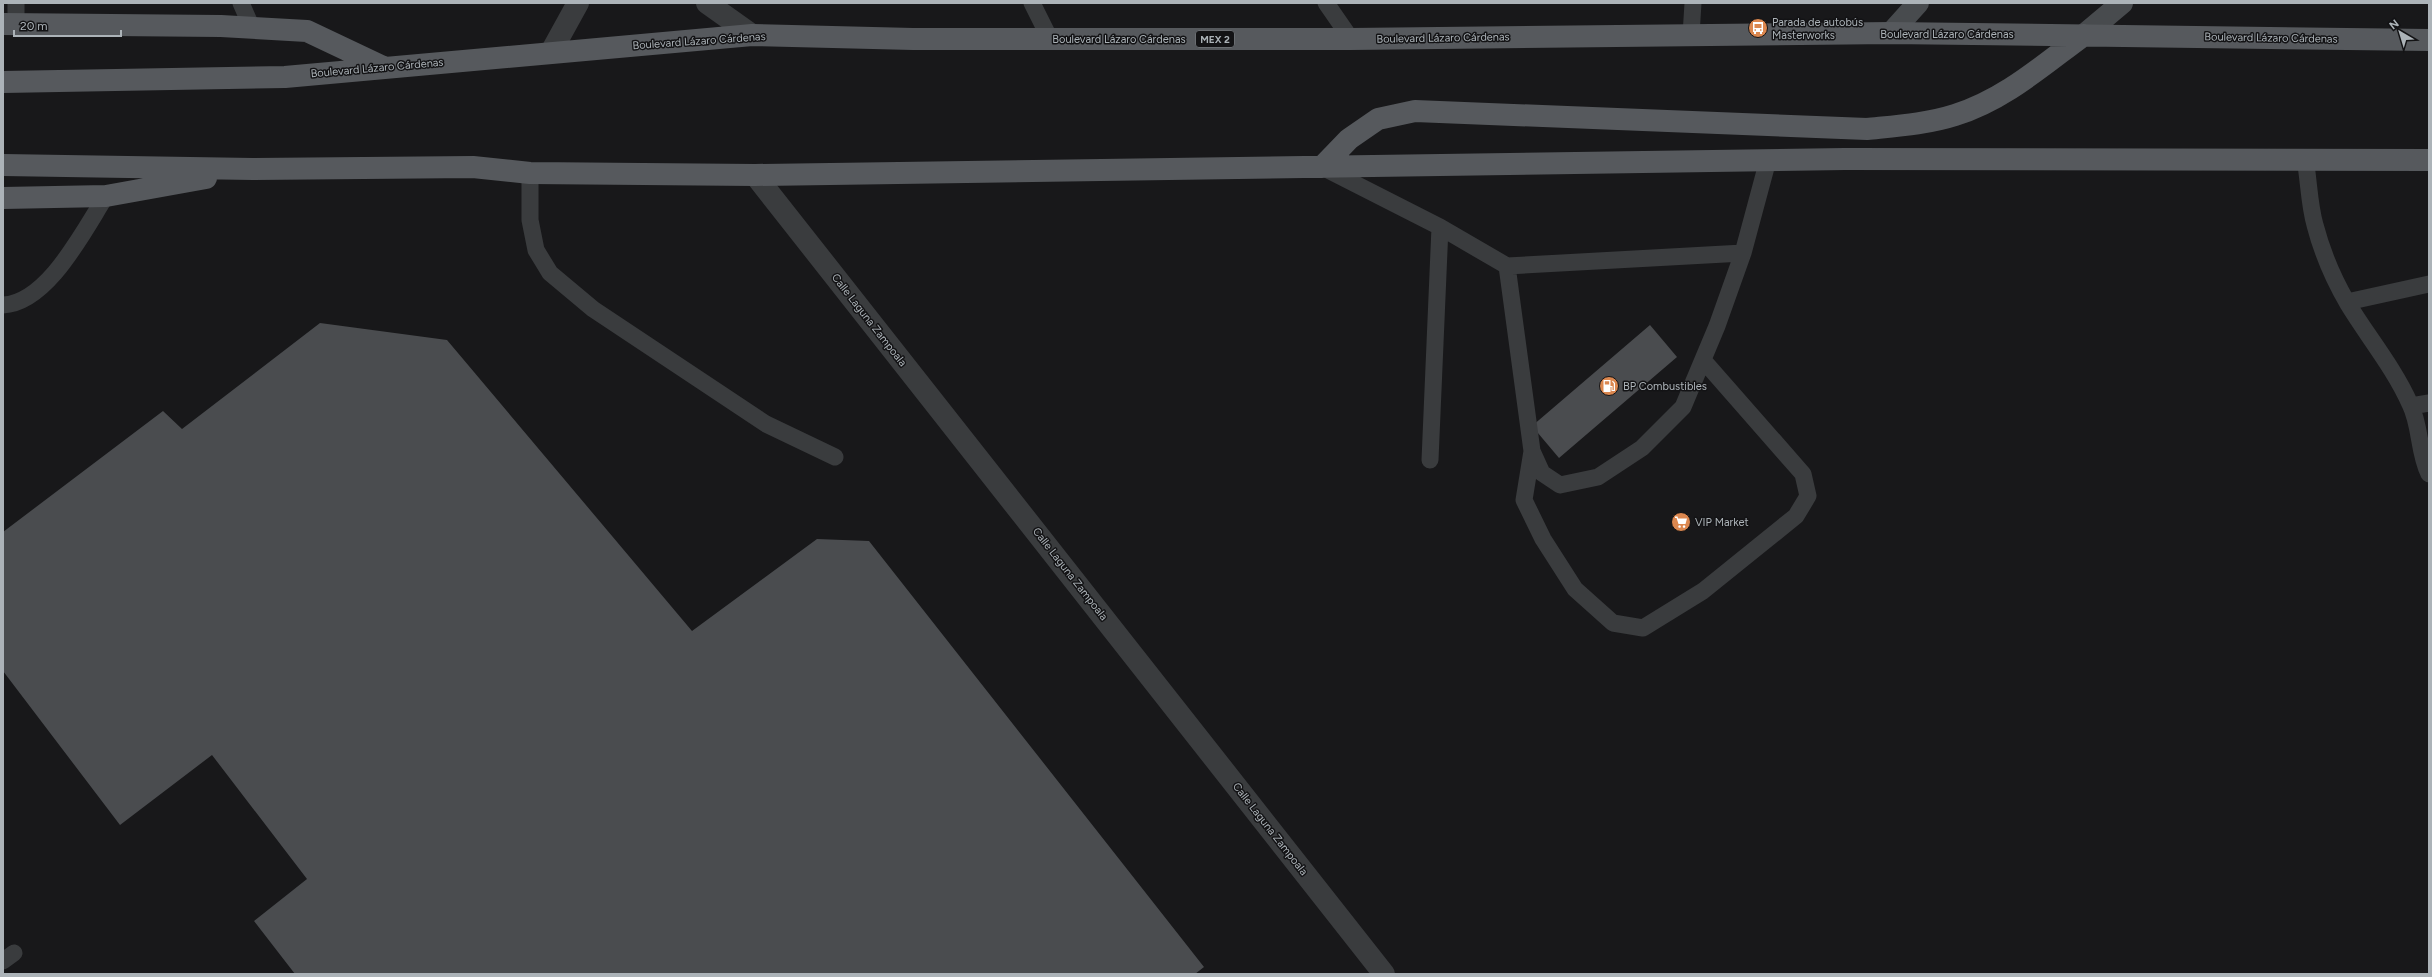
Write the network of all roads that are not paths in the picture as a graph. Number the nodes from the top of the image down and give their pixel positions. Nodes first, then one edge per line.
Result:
1 (16, 3) edge
2 (242, 3) edge
3 (578, 3) edge
4 (707, 3) edge
5 (1032, 3) edge
6 (1326, 3) edge
7 (1693, 3) edge
8 (1918, 3) edge
9 (2122, 3) edge
10 (9, 24) edge
11 (252, 28) junction
12 (1891, 33) junction
13 (752, 35) junction
14 (1691, 35) junction
15 (2084, 35) junction
16 (1050, 39) junction
17 (1351, 39) junction
18 (2429, 40) edge
19 (551, 52) junction
20 (384, 67) junction
21 (3, 82) edge
22 (2306, 159) junction
23 (1768, 160) junction
24 (2429, 160) edge
25 (3, 165) edge
26 (1322, 167) junction
27 (253, 169) junction
28 (530, 173) junction
29 (755, 175) junction
30 (106, 196) junction
31 (3, 198) edge
32 (1440, 227) junction
33 (1744, 253) junction
34 (1507, 266) junction
35 (2429, 284) edge
36 (2347, 302) junction
37 (3, 305) edge
38 (1703, 360) junction
39 (2429, 404) edge
40 (2411, 406) junction
41 (1532, 451) junction
42 (835, 457) dead end
43 (1430, 460) dead end
44 (2429, 474) edge
45 (1384, 974) edge

1 - 10 lane
2 - 11 lane
3 - 19 street
4 - 13 street
5 - 16 lane
6 - 17 lane
7 - 14 lane
8 - 12 street
9 - 15 street
10 - 11 main road
11 - 20 main road
12 - 14 main road, Boulevard Lázaro Cárdenas / MEX 2
12 - 15 main road, Boulevard Lázaro Cárdenas / MEX 2
13 - 16 main road, Boulevard Lázaro Cárdenas / MEX 2
13 - 19 main road, Boulevard Lázaro Cárdenas / MEX 2
14 - 17 main road, Boulevard Lázaro Cárdenas / MEX 2
15 - 18 main road, Boulevard Lázaro Cárdenas / MEX 2
15 - 26 main road
16 - 17 main road, Boulevard Lázaro Cárdenas / MEX 2
19 - 20 main road, Boulevard Lázaro Cárdenas / MEX 2
20 - 21 main road, Boulevard Lázaro Cárdenas / MEX 2
22 - 23 main road
22 - 24 main road
22 - 36 lane
23 - 26 main road
23 - 33 lane
25 - 27 main road
26 - 29 main road
26 - 32 lane
27 - 28 main road
27 - 30 main road
28 - 29 main road
28 - 42 lane
29 - 45 street, Calle Laguna Zampoala
30 - 31 main road
30 - 37 lane
32 - 34 lane
32 - 43 lane
33 - 34 lane
33 - 38 lane
34 - 41 lane
35 - 36 lane
36 - 40 lane
38 - 41 lane
38 - 41 lane
39 - 40 lane
40 - 44 lane

